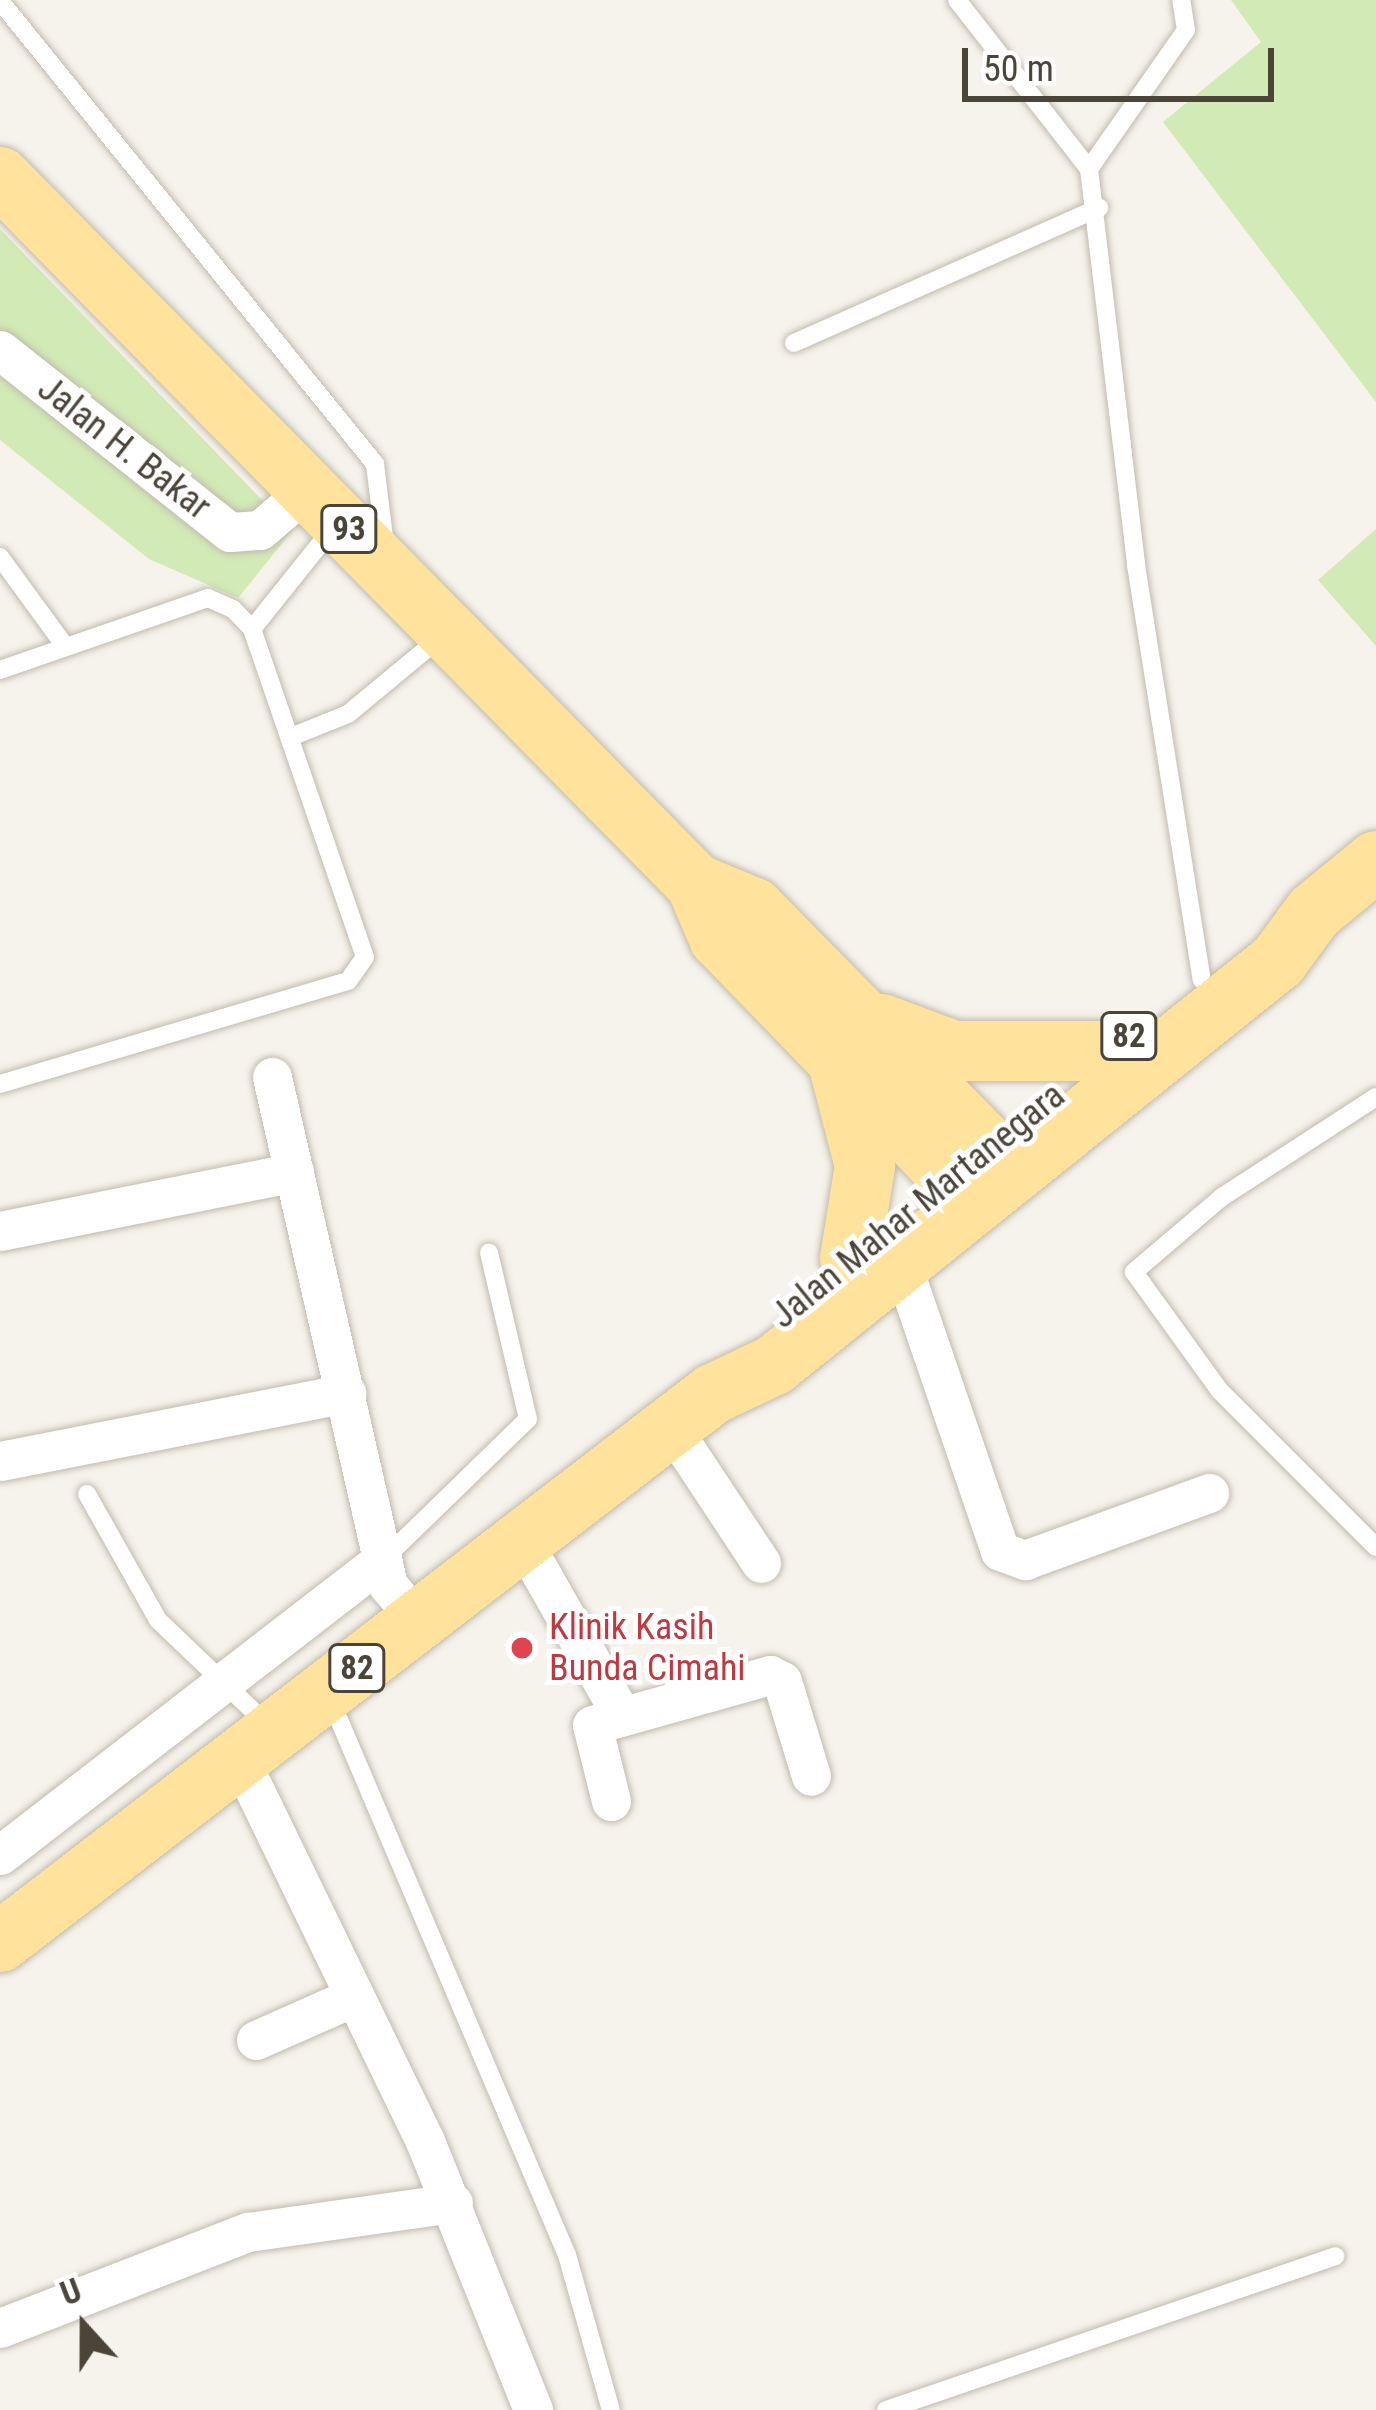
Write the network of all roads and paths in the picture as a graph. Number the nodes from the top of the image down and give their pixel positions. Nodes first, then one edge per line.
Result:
1 (957, 0) edge
2 (1181, 0) edge
3 (0, 1) edge
4 (1089, 169) junction
5 (0, 177) edge
6 (1099, 208) junction
7 (794, 343) dead end
8 (0, 350) edge
9 (324, 504) junction
10 (0, 557) edge
11 (387, 568) junction
12 (251, 629) junction
13 (449, 631) junction
14 (65, 646) junction
15 (0, 670) edge
16 (292, 737) junction
17 (1376, 861) edge
18 (1314, 912) junction
19 (1202, 980) junction
20 (844, 1031) junction
21 (1110, 1052) junction
22 (272, 1077) dead end
23 (0, 1084) edge
24 (1376, 1097) edge
25 (294, 1172) junction
26 (983, 1174) junction
27 (0, 1231) edge
28 (490, 1253) dead end
29 (875, 1260) junction
30 (346, 1394) junction
31 (692, 1411) junction
32 (0, 1460) edge
33 (87, 1493) dead end
34 (1209, 1493) dead end
35 (523, 1542) junction
36 (1376, 1547) edge
37 (381, 1561) junction
38 (761, 1563) dead end
39 (418, 1621) junction
40 (227, 1679) junction
41 (326, 1691) junction
42 (622, 1716) junction
43 (257, 1745) junction
44 (811, 1776) dead end
45 (611, 1801) dead end
46 (0, 1855) edge
47 (0, 1942) edge
48 (353, 1996) junction
49 (256, 2040) dead end
50 (453, 2203) junction
51 (1335, 2256) dead end
52 (0, 2328) edge
53 (532, 2410) edge
54 (611, 2410) edge
55 (886, 2410) edge

1 - 4 lane
2 - 4 lane
3 - 11 lane
4 - 6 lane
5 - 9 main road, 93
6 - 7 lane
6 - 19 lane
8 - 9 street, Jalan H. Bakar
9 - 11 main road, 93
9 - 12 lane
10 - 14 lane
11 - 13 main road, 93
12 - 14 lane
12 - 16 lane
13 - 16 lane
13 - 20 main road, 93
14 - 15 lane
16 - 23 lane
17 - 18 main road, Jalan Mahar Martanegara / 82
18 - 19 main road, Jalan Mahar Martanegara / 82
18 - 26 main road, Jalan Mahar Martanegara / 82
19 - 21 main road, Jalan Mahar Martanegara / 82
20 - 21 main road
20 - 26 main road, 93
20 - 29 main road
21 - 26 main road, Jalan Mahar Martanegara / 82
22 - 25 street
24 - 36 lane
25 - 27 street
25 - 30 street
26 - 29 main road, Jalan Mahar Martanegara / 82
28 - 37 lane
29 - 31 main road, Jalan Mahar Martanegara / 82
29 - 34 street
30 - 32 street
30 - 37 street
31 - 35 main road, Jalan Mahar Martanegara / 82
31 - 38 street
33 - 40 lane
35 - 39 main road, Jalan Mahar Martanegara / 82
35 - 42 street
37 - 39 street
37 - 40 street
39 - 41 main road, Jalan Mahar Martanegara / 82
40 - 43 lane
40 - 46 street
41 - 43 main road, Jalan Mahar Martanegara / 82
41 - 54 lane
42 - 44 street
42 - 45 street
43 - 47 main road, Jalan Mahar Martanegara / 82
43 - 48 street
48 - 49 street
48 - 50 street
50 - 52 street
50 - 53 street
51 - 55 lane

